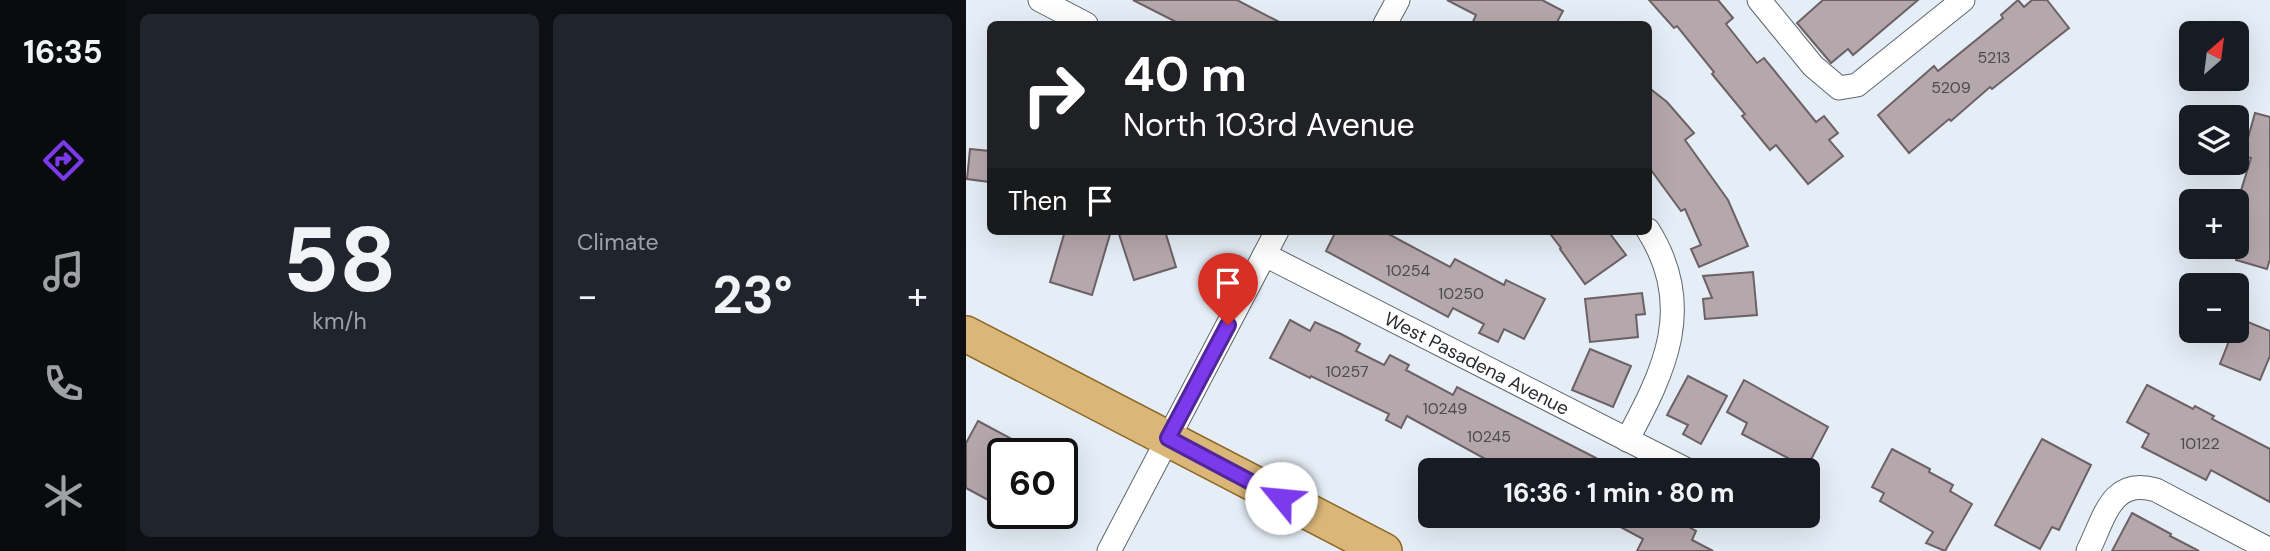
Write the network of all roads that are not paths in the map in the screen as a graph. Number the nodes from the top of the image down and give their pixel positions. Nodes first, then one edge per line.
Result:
1 (1040, 0) edge
2 (1398, 0) edge
3 (1759, 0) edge
4 (1963, 0) edge
5 (1080, 21) edge
6 (1389, 21) edge
7 (1275, 235) edge
8 (1650, 235) edge
9 (1265, 255) junction
10 (966, 334) edge
11 (1168, 438) junction
12 (1627, 440) junction
13 (1663, 458) edge
14 (2270, 550) edge
15 (1109, 551) edge
16 (1384, 551) edge
17 (2088, 551) edge

1 - 5 street
2 - 6 street
3 - 4 street
7 - 9 street
8 - 12 street
9 - 11 street
9 - 12 street, West Pasadena Avenue
10 - 11 main road
11 - 15 street
11 - 16 main road
12 - 13 street, West Pasadena Avenue
14 - 17 street

